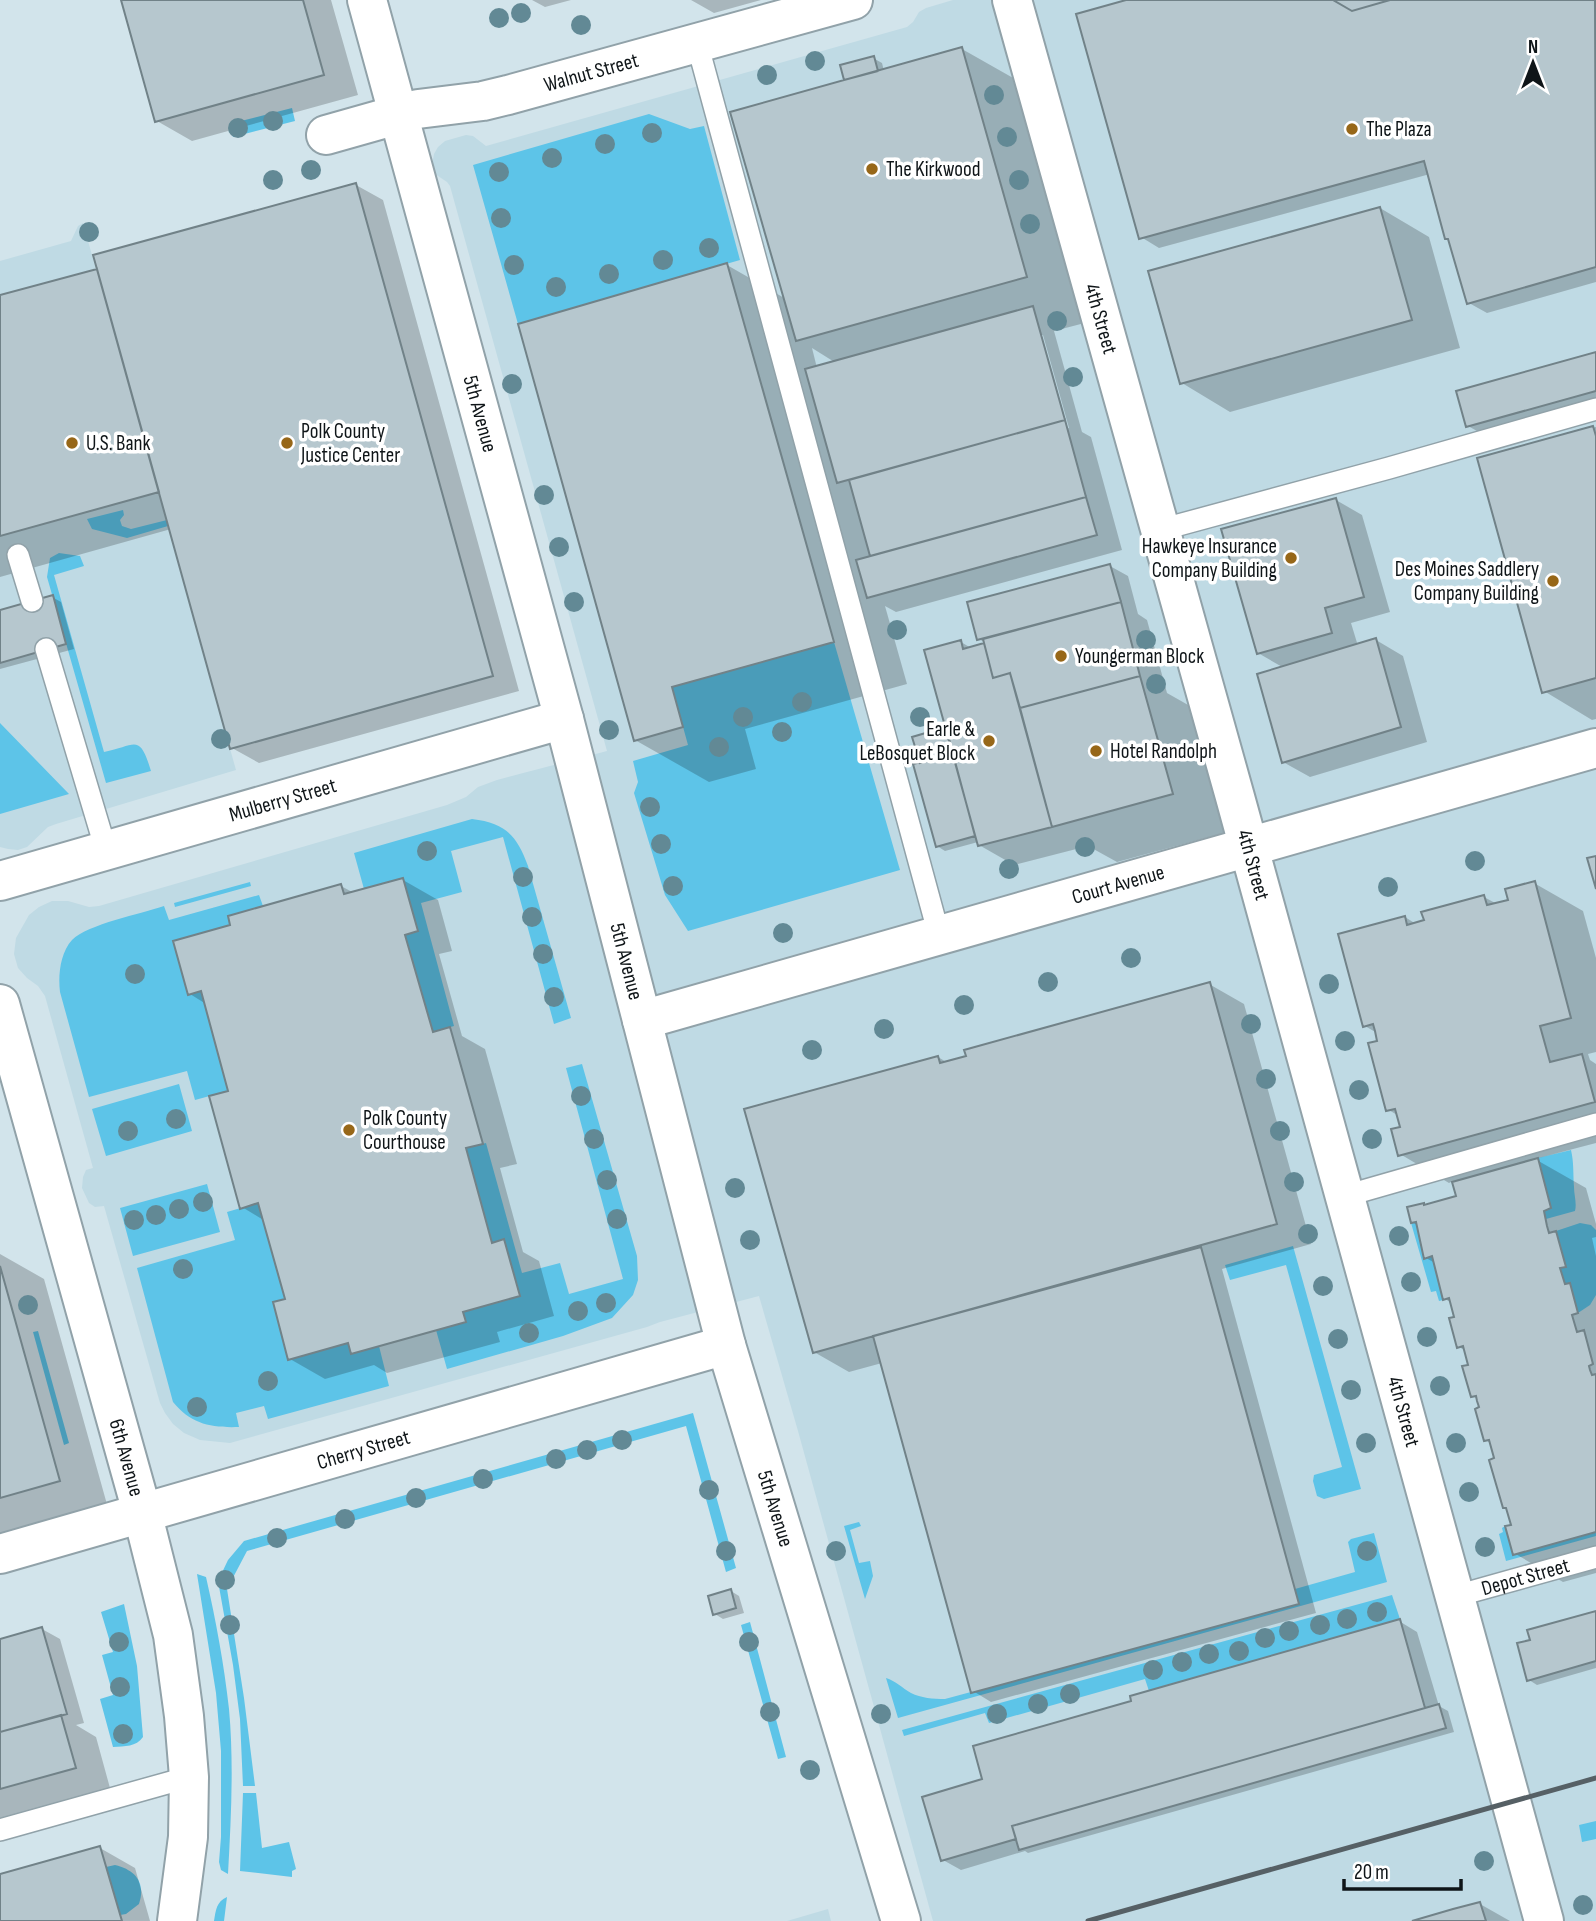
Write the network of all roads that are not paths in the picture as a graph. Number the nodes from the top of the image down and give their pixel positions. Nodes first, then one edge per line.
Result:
1 (367, 0) edge
2 (853, 0) edge
3 (1012, 0) edge
4 (697, 43) junction
5 (398, 114) junction
6 (326, 135) dead end
7 (1596, 409) edge
8 (1160, 530) junction
9 (18, 555) dead end
10 (32, 601) dead end
11 (46, 649) dead end
12 (564, 719) junction
13 (1596, 748) edge
14 (1249, 847) junction
15 (106, 849) junction
16 (0, 880) edge
17 (939, 934) junction
18 (0, 1004) edge
19 (642, 1020) junction
20 (1596, 1124) edge
21 (1345, 1196) junction
22 (726, 1345) junction
23 (142, 1512) junction
24 (0, 1554) edge
25 (1596, 1557) edge
26 (1456, 1597) junction
27 (189, 1777) junction
28 (0, 1830) edge
29 (900, 1920) edge
30 (177, 1921) edge
31 (1545, 1921) edge

1 - 5 street, 5th Avenue
2 - 4 street, Walnut Street
3 - 8 street, 4th Street
4 - 5 street, Walnut Street
4 - 17 lane
5 - 6 street, Walnut Street
5 - 12 street, 5th Avenue
7 - 8 lane
8 - 14 street, 4th Street
9 - 10 lane
11 - 15 lane
12 - 15 street, Mulberry Street
12 - 19 street, 5th Avenue
13 - 14 street, Court Avenue
14 - 17 street, Court Avenue
14 - 21 street, 4th Street
15 - 16 street, Mulberry Street
17 - 19 street, Court Avenue
18 - 23 street, 6th Avenue
19 - 22 street, 5th Avenue
20 - 21 lane
21 - 26 street, 4th Street
22 - 23 street, Cherry Street
22 - 29 street, 5th Avenue
23 - 24 street, Cherry Street
23 - 27 street, 6th Avenue
25 - 26 lane, Depot Street
26 - 31 street, 4th Street
27 - 28 lane
27 - 30 street, 6th Avenue

